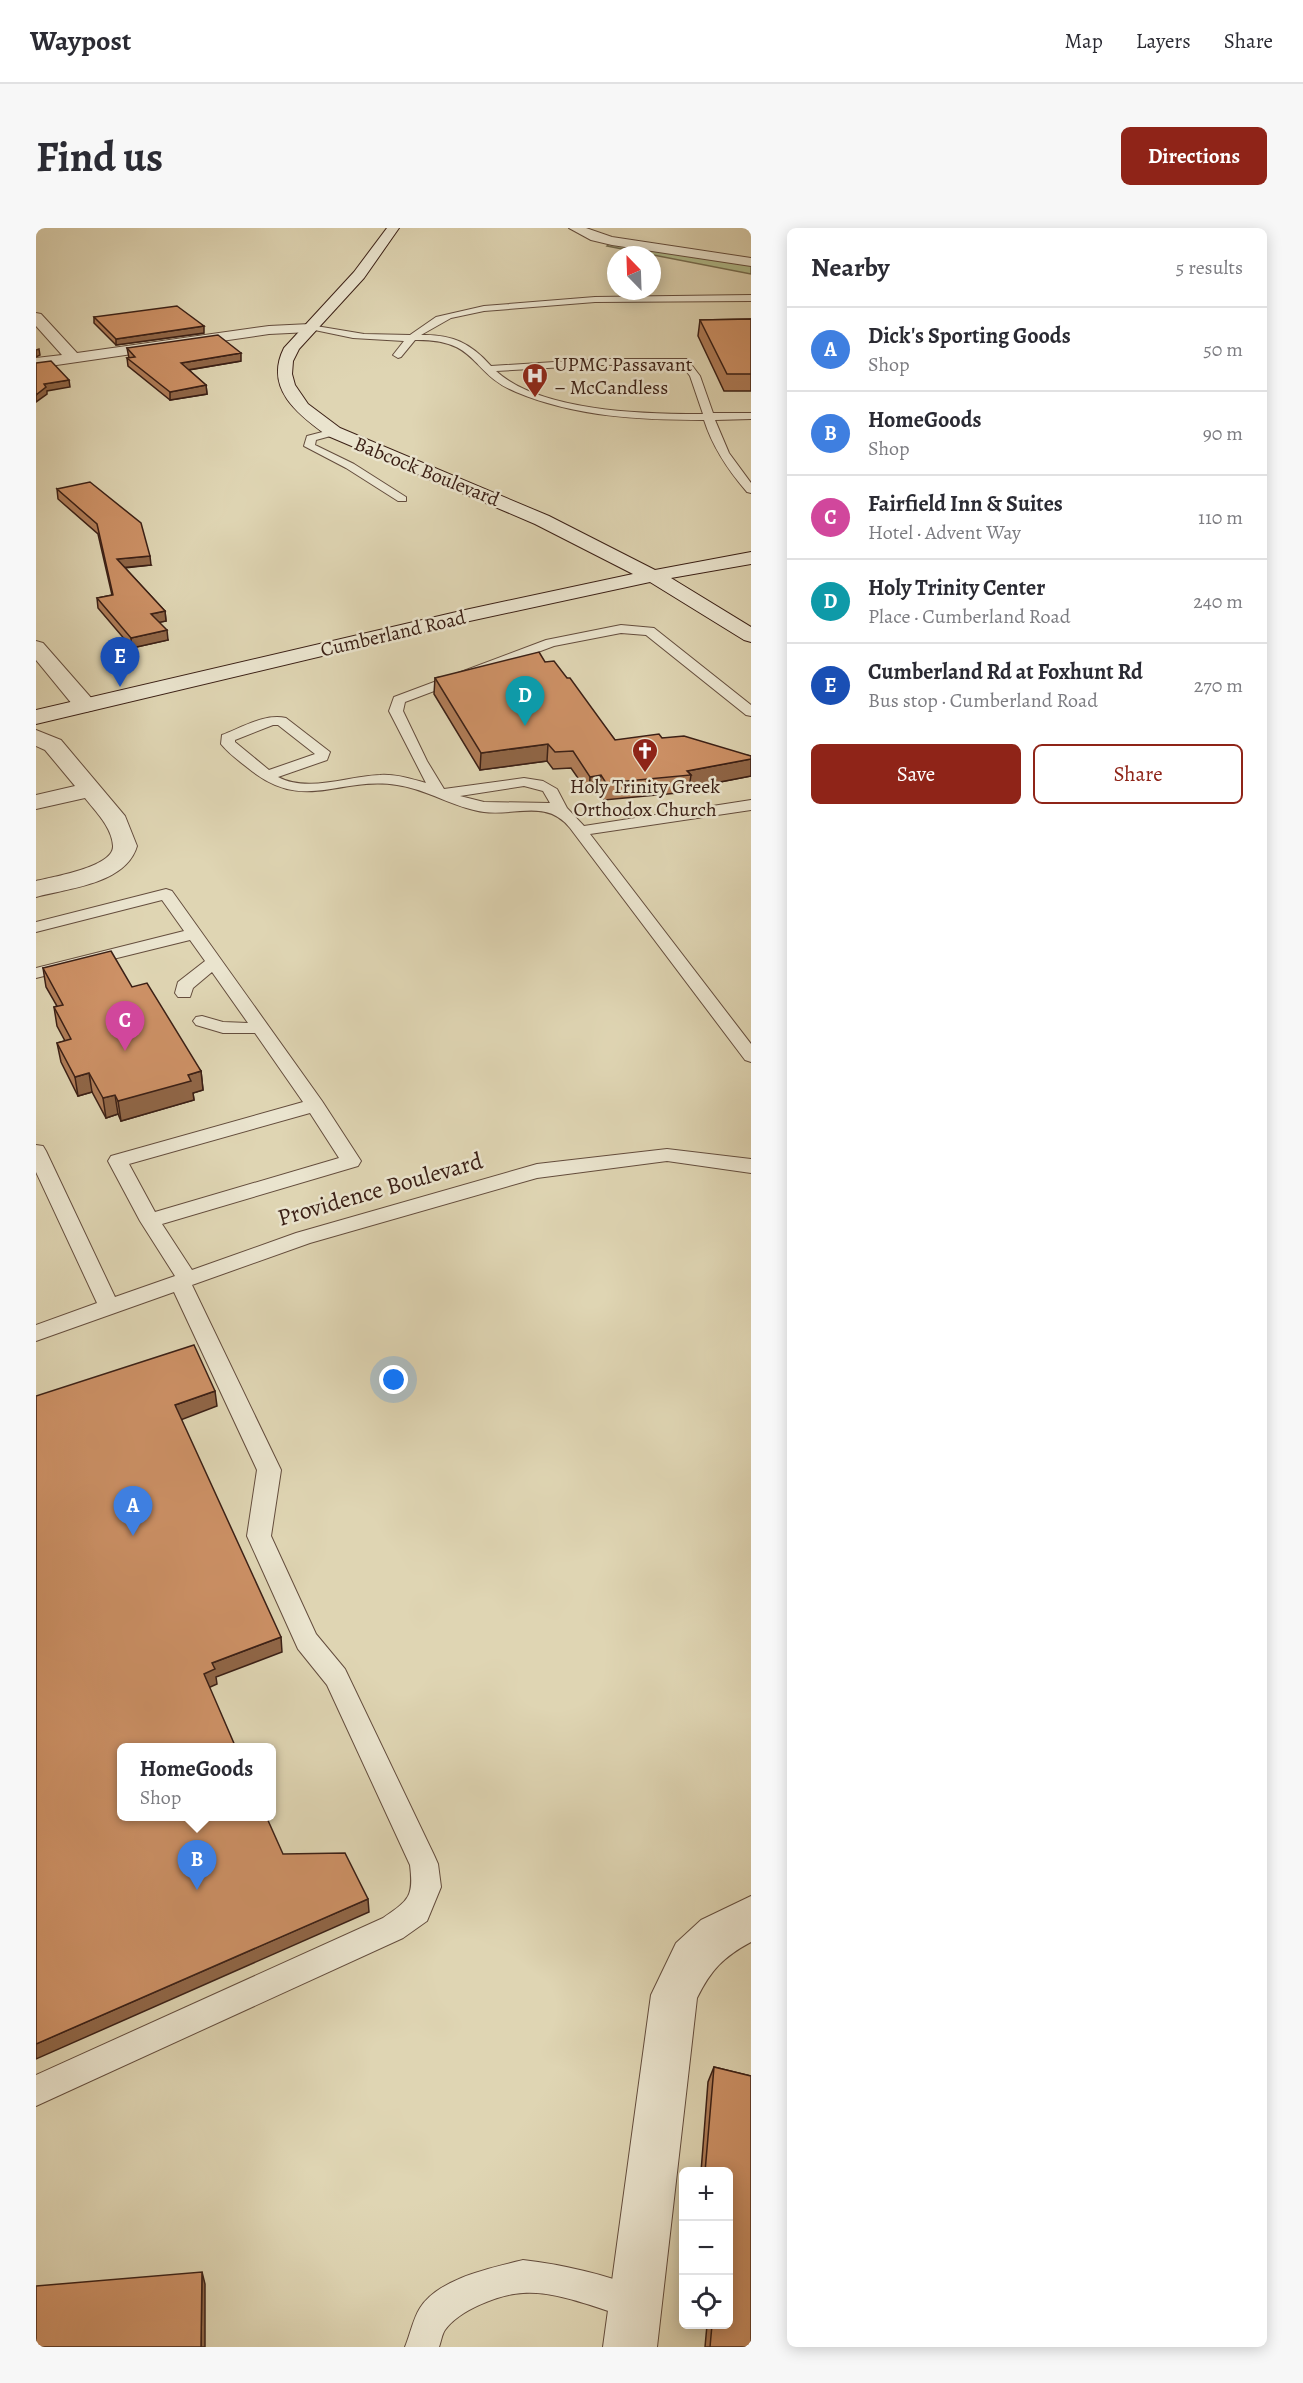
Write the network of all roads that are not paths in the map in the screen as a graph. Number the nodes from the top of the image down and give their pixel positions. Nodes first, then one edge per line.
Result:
1 (393, 228) edge
2 (574, 228) edge
3 (751, 262) edge
4 (751, 298) edge
5 (36, 317) edge
6 (310, 328) junction
7 (417, 336) junction
8 (398, 355) dead end
9 (74, 358) junction
10 (36, 363) edge
11 (488, 369) junction
12 (708, 416) junction
13 (751, 416) edge
14 (334, 432) junction
15 (751, 490) edge
16 (402, 499) dead end
17 (751, 558) edge
18 (652, 576) junction
19 (751, 636) edge
20 (36, 647) edge
21 (76, 707) junction
22 (751, 712) edge
23 (36, 717) edge
24 (44, 741) edge
25 (269, 775) junction
26 (89, 790) junction
27 (440, 794) junction
28 (36, 802) edge
29 (751, 805) edge
30 (560, 810) junction
31 (580, 831) junction
32 (36, 889) edge
33 (36, 927) edge
34 (193, 934) junction
35 (213, 963) junction
36 (36, 973) edge
37 (184, 993) dead end
38 (202, 1021) dead end
39 (260, 1028) junction
40 (751, 1056) edge
41 (315, 1105) junction
42 (36, 1151) edge
43 (751, 1166) edge
44 (150, 1221) junction
45 (184, 1280) junction
46 (109, 1307) junction
47 (36, 1333) edge
48 (751, 1918) edge
49 (36, 2091) edge
50 (632, 2325) edge
51 (422, 2347) edge

1 - 6 main road, Babcock Boulevard
2 - 3 main road
4 - 7 lane
5 - 9 main road
6 - 7 lane
6 - 9 main road
6 - 14 main road, Babcock Boulevard
7 - 8 lane
7 - 11 lane
9 - 10 main road
11 - 12 lane
11 - 12 lane
12 - 13 lane
12 - 15 lane
14 - 16 lane
14 - 18 main road, Babcock Boulevard
17 - 18 main road, Cumberland Road
18 - 19 main road, Babcock Boulevard
18 - 21 main road, Cumberland Road
20 - 21 main road
21 - 23 main road, Cumberland Road
21 - 24 main road
22 - 27 lane
24 - 26 main road
25 - 25 lane
25 - 27 lane
26 - 28 main road
26 - 32 main road
27 - 30 lane
27 - 30 lane
29 - 31 lane
30 - 31 lane
31 - 40 lane
33 - 34 lane
34 - 35 lane
34 - 36 lane
35 - 37 lane
35 - 39 lane
38 - 39 lane
39 - 41 lane
41 - 44 lane
41 - 44 lane
42 - 46 lane
43 - 45 lane, Providence Boulevard
44 - 45 lane
45 - 46 lane, Providence Boulevard
45 - 49 lane
46 - 47 lane, Providence Boulevard
48 - 50 main road
50 - 51 lane

